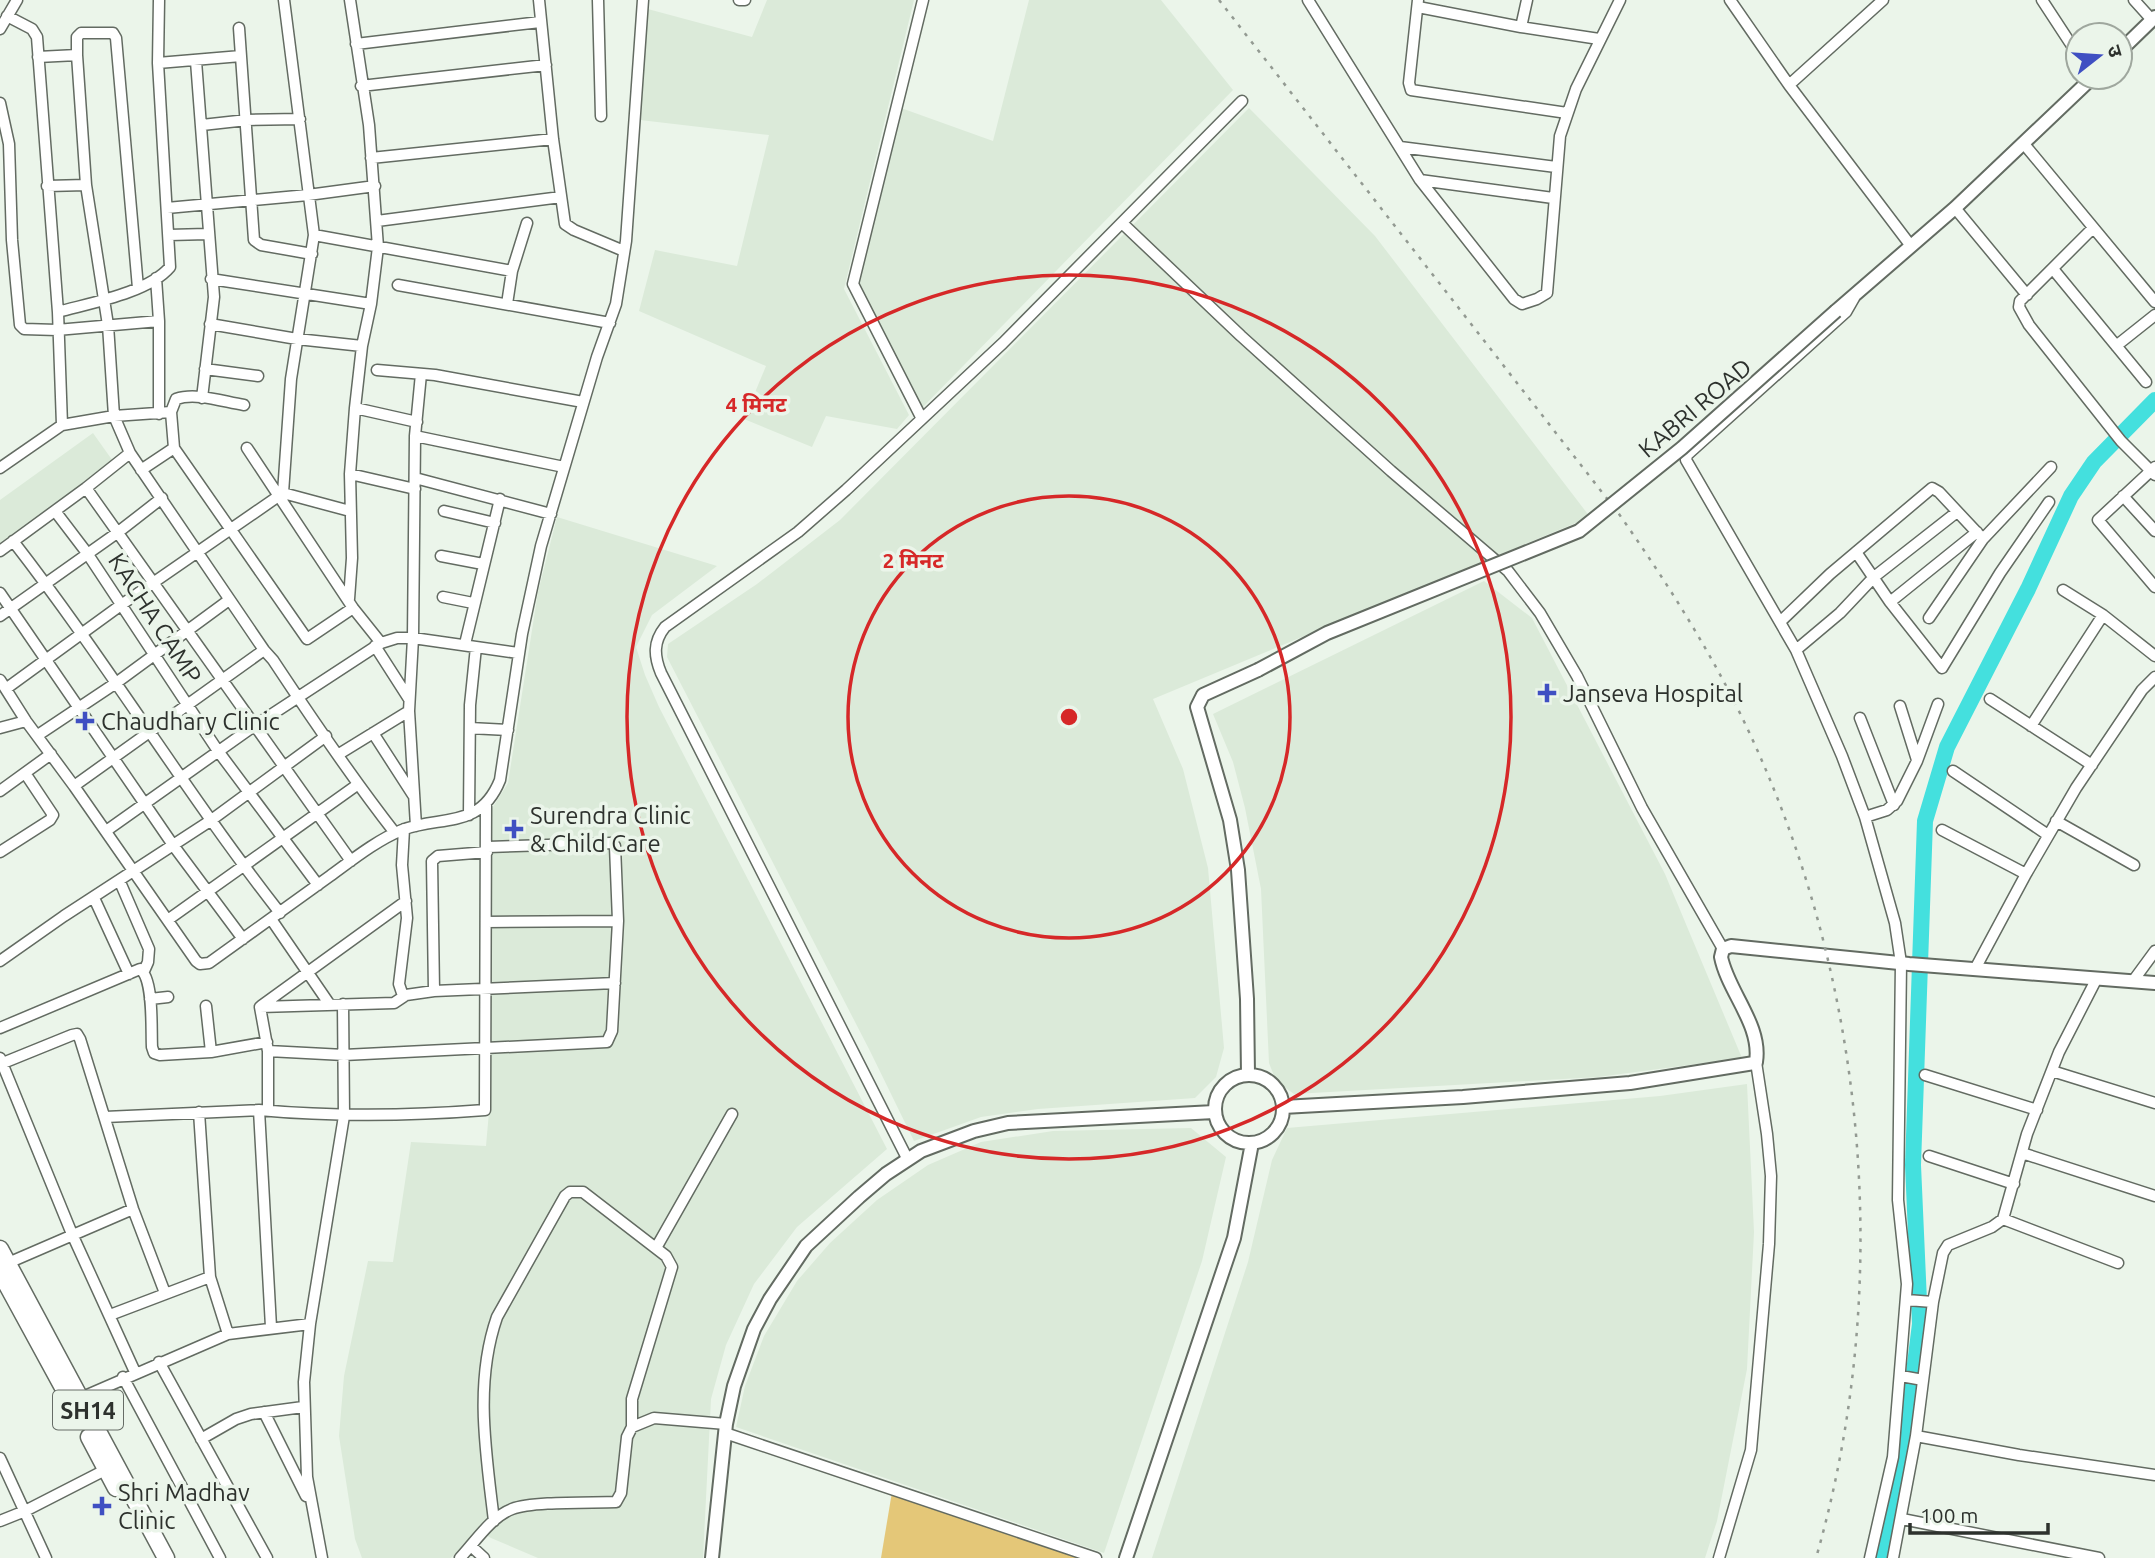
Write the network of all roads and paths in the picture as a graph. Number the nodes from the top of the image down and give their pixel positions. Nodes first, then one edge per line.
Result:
1 (16, 0) edge
2 (159, 0) edge
3 (284, 0) edge
4 (349, 0) edge
5 (539, 0) edge
6 (598, 0) edge
7 (643, 0) edge
8 (739, 0) edge
9 (745, 0) edge
10 (923, 0) edge
11 (1308, 0) edge
12 (1527, 0) edge
13 (1620, 0) edge
14 (1730, 0) edge
15 (1882, 0) edge
16 (2042, 0) edge
17 (2134, 0) edge
18 (1418, 4) edge
19 (8, 16) junction
20 (2153, 19) edge
21 (540, 22) junction
22 (1521, 27) junction
23 (239, 28) dead end
24 (0, 29) edge
25 (2064, 34) edge
26 (2134, 37) edge
27 (1599, 39) junction
28 (356, 44) junction
29 (77, 55) junction
30 (241, 56) junction
31 (38, 57) junction
32 (196, 61) junction
33 (158, 63) junction
34 (546, 65) junction
35 (1789, 85) junction
36 (361, 86) junction
37 (2079, 91) edge
38 (1242, 101) dead end
39 (0, 103) edge
40 (1567, 113) junction
41 (601, 116) dead end
42 (300, 119) junction
43 (247, 120) junction
44 (2, 123) edge
45 (202, 125) junction
46 (553, 139) junction
47 (2024, 144) junction
48 (1400, 147) junction
49 (371, 158) junction
50 (1556, 167) junction
51 (1420, 180) junction
52 (86, 185) junction
53 (47, 186) junction
54 (375, 186) junction
55 (5, 193) edge
56 (308, 195) junction
57 (561, 197) junction
58 (1553, 198) junction
59 (252, 199) junction
60 (205, 203) junction
61 (167, 208) junction
62 (1955, 208) junction
63 (377, 221) junction
64 (527, 223) dead end
65 (1122, 223) junction
66 (2094, 228) junction
67 (207, 234) junction
68 (169, 235) junction
69 (314, 235) junction
70 (0, 240) edge
71 (12, 240) junction
72 (1911, 246) junction
73 (378, 247) junction
74 (624, 251) junction
75 (313, 254) junction
76 (2053, 269) junction
77 (512, 271) junction
78 (156, 278) junction
79 (211, 279) junction
80 (398, 285) dead end
81 (138, 288) junction
82 (1857, 293) junction
83 (305, 294) junction
84 (2027, 295) junction
85 (103, 300) junction
86 (2155, 302) edge
87 (371, 304) junction
88 (507, 304) junction
89 (58, 312) junction
90 (2155, 315) edge
91 (159, 321) junction
92 (610, 323) junction
93 (210, 324) junction
94 (108, 325) junction
95 (57, 330) junction
96 (297, 339) junction
97 (362, 346) junction
98 (2116, 346) junction
99 (205, 369) junction
100 (377, 370) dead end
101 (421, 374) junction
102 (258, 376) dead end
103 (2146, 382) dead end
104 (202, 398) junction
105 (583, 402) junction
106 (244, 405) dead end
107 (355, 408) junction
108 (172, 412) junction
109 (159, 414) junction
110 (114, 416) junction
111 (922, 419) junction
112 (417, 422) junction
113 (62, 425) junction
114 (415, 436) junction
115 (174, 447) junction
116 (247, 448) dead end
117 (130, 453) junction
118 (565, 467) junction
119 (2051, 467) dead end
120 (0, 468) edge
121 (141, 470) junction
122 (2153, 471) edge
123 (350, 474) junction
124 (415, 484) junction
125 (86, 488) junction
126 (281, 495) junction
127 (2123, 496) junction
128 (162, 498) junction
129 (500, 499) junction
130 (2049, 502) dead end
131 (55, 511) junction
132 (350, 511) junction
133 (444, 511) dead end
134 (1957, 512) junction
135 (551, 514) junction
136 (495, 523) junction
137 (230, 529) junction
138 (2155, 531) edge
139 (117, 533) junction
140 (1980, 536) junction
141 (13, 541) junction
142 (0, 551) edge
143 (1857, 552) junction
144 (87, 553) junction
145 (198, 553) junction
146 (441, 555) dead end
147 (483, 565) junction
148 (1874, 577) junction
149 (45, 583) junction
150 (153, 584) junction
151 (2155, 587) edge
152 (2063, 590) dead end
153 (0, 593) edge
154 (443, 597) dead end
155 (229, 600) junction
156 (1891, 602) junction
157 (351, 603) junction
158 (473, 603) junction
159 (121, 605) junction
160 (10, 607) junction
161 (2103, 615) junction
162 (0, 616) edge
163 (1929, 618) dead end
164 (1780, 622) junction
165 (187, 631) junction
166 (81, 636) junction
167 (413, 638) junction
168 (378, 645) junction
169 (465, 645) junction
170 (476, 647) junction
171 (264, 650) junction
172 (1796, 650) junction
173 (155, 653) junction
174 (518, 653) junction
175 (2155, 656) edge
176 (47, 658) junction
177 (2155, 677) edge
178 (2, 682) edge
179 (116, 682) junction
180 (223, 682) junction
181 (298, 697) junction
182 (1990, 699) dead end
183 (1938, 704) dead end
184 (187, 706) junction
185 (409, 706) junction
186 (1900, 706) dead end
187 (79, 707) junction
188 (1860, 718) dead end
189 (26, 721) junction
190 (254, 726) junction
191 (2031, 726) junction
192 (0, 728) edge
193 (470, 728) junction
194 (508, 730) junction
195 (150, 731) junction
196 (373, 733) junction
197 (37, 735) junction
198 (326, 736) junction
199 (218, 751) junction
200 (51, 754) junction
201 (339, 754) junction
202 (114, 758) junction
203 (1917, 761) junction
204 (2092, 765) junction
205 (283, 767) junction
206 (1953, 771) dead end
207 (25, 773) junction
208 (181, 777) junction
209 (357, 785) junction
210 (75, 786) junction
211 (0, 791) edge
212 (248, 792) junction
213 (414, 797) junction
214 (486, 803) junction
215 (145, 804) junction
216 (1894, 805) junction
217 (315, 813) junction
218 (469, 815) junction
219 (1865, 817) junction
220 (210, 821) junction
221 (2056, 821) junction
222 (416, 827) junction
223 (1942, 830) dead end
224 (106, 831) junction
225 (400, 831) junction
226 (2048, 835) junction
227 (281, 838) junction
228 (173, 845) junction
229 (488, 849) junction
230 (0, 852) edge
231 (351, 861) junction
232 (2134, 866) dead end
233 (244, 867) junction
234 (135, 871) junction
235 (2025, 874) junction
236 (120, 882) junction
237 (318, 885) junction
238 (206, 891) junction
239 (94, 898) junction
240 (406, 901) junction
241 (276, 916) junction
242 (169, 919) junction
243 (618, 921) junction
244 (486, 922) junction
245 (243, 939) junction
246 (1723, 949) junction
247 (2155, 951) edge
248 (0, 961) edge
249 (1905, 963) junction
250 (1975, 969) junction
251 (144, 971) junction
252 (308, 973) junction
253 (129, 974) junction
254 (2097, 978) junction
255 (2133, 981) junction
256 (615, 983) junction
257 (2155, 983) edge
258 (487, 989) junction
259 (434, 991) junction
260 (403, 996) junction
261 (168, 997) dead end
262 (150, 999) junction
263 (343, 1004) junction
264 (330, 1005) junction
265 (206, 1006) dead end
266 (260, 1006) junction
267 (0, 1028) edge
268 (268, 1046) junction
269 (486, 1047) junction
270 (211, 1052) junction
271 (344, 1055) junction
272 (1, 1060) edge
273 (1756, 1062) junction
274 (2052, 1071) junction
275 (1248, 1074) junction
276 (1926, 1076) dead end
277 (2155, 1103) edge
278 (1283, 1107) junction
279 (263, 1110) junction
280 (2037, 1110) junction
281 (199, 1112) junction
282 (1214, 1112) junction
283 (732, 1114) dead end
284 (344, 1116) junction
285 (105, 1117) junction
286 (1252, 1143) junction
287 (2022, 1153) junction
288 (1928, 1157) dead end
289 (908, 1160) junction
290 (2014, 1184) junction
291 (2155, 1196) edge
292 (133, 1209) junction
293 (2003, 1219) junction
294 (72, 1234) junction
295 (656, 1248) junction
296 (2, 1263) edge
297 (2118, 1263) dead end
298 (210, 1277) junction
299 (165, 1293) junction
300 (1906, 1300) junction
301 (1933, 1302) junction
302 (110, 1315) junction
303 (310, 1324) junction
304 (271, 1327) junction
305 (228, 1334) junction
306 (159, 1362) junction
307 (135, 1372) junction
308 (123, 1377) junction
309 (1901, 1377) junction
310 (1923, 1380) junction
311 (76, 1400) junction
312 (303, 1407) junction
313 (264, 1412) junction
314 (632, 1427) junction
315 (726, 1428) junction
316 (1916, 1436) junction
317 (201, 1439) junction
318 (0, 1458) edge
319 (111, 1467) junction
320 (2155, 1475) edge
321 (1886, 1492) junction
322 (1906, 1494) junction
323 (129, 1500) junction
324 (311, 1506) junction
325 (25, 1511) junction
326 (1902, 1519) junction
327 (0, 1521) edge
328 (494, 1521) junction
329 (471, 1546) junction
330 (2050, 1553) edge
331 (46, 1558) edge
332 (154, 1558) edge
333 (166, 1558) edge
334 (220, 1558) edge
335 (267, 1558) edge
336 (322, 1558) edge
337 (460, 1558) edge
338 (484, 1558) edge
339 (712, 1558) edge
340 (1096, 1558) edge
341 (1126, 1558) edge
342 (1719, 1558) edge
343 (1870, 1558) edge
344 (1893, 1558) edge
345 (2094, 1558) edge

1 - 19 street
2 - 33 street
3 - 42 street
4 - 28 street
5 - 21 street
6 - 41 street
7 - 74 street
8 - 9 street
10 - 111 street
11 - 48 street
12 - 22 street
13 - 27 street
14 - 35 street
15 - 35 street
16 - 25 street
17 - 20 street
18 - 22 street
18 - 40 street
19 - 24 street
19 - 31 street
20 - 26 street
21 - 28 street
21 - 34 street
22 - 27 street
23 - 30 street
27 - 40 street
28 - 36 street
29 - 31 street
29 - 52 street
29 - 81 street
30 - 32 street
30 - 43 street
31 - 53 street
32 - 33 street
32 - 45 street
33 - 61 street
34 - 36 street
34 - 46 street
35 - 72 street
36 - 49 street
37 - 47 street, KABRI ROAD
38 - 65 street
39 - 44 street
40 - 50 street
42 - 43 street
42 - 56 street
43 - 45 street
43 - 59 street
44 - 55 street
45 - 60 street
46 - 49 street
46 - 57 street
47 - 62 street, KABRI ROAD
47 - 66 street
48 - 50 street
48 - 51 street
49 - 54 street
50 - 58 street
51 - 58 street
51 - 58 street
52 - 53 street
52 - 85 street
53 - 89 street
54 - 56 street
54 - 63 street
55 - 71 street
56 - 59 street
56 - 69 street
57 - 63 street
57 - 74 street
59 - 60 street
59 - 75 street
60 - 61 street
60 - 67 street
61 - 68 street
62 - 72 street, KABRI ROAD
62 - 84 street
63 - 73 street
64 - 77 street
65 - 111 street
65 - 246 street
66 - 76 street
66 - 86 street
67 - 68 street
67 - 79 street
68 - 78 street
69 - 73 street
69 - 75 street
70 - 71 street
71 - 95 street
72 - 82 street, KABRI ROAD
73 - 77 street
73 - 87 street
74 - 92 street
75 - 83 street
76 - 84 street
76 - 98 street
77 - 88 street
78 - 81 street
78 - 91 street
79 - 83 street
79 - 93 street
80 - 88 street
81 - 85 street
82 - 164 street
82 - 275 street, KABRI ROAD, bridge
83 - 87 street
83 - 96 street
84 - 122 street
85 - 89 street
85 - 94 street
87 - 97 street
88 - 92 street
89 - 95 street
90 - 98 street
91 - 94 street
91 - 109 street
92 - 105 street
93 - 96 street
93 - 99 street
94 - 95 street
94 - 110 street
95 - 113 street
96 - 97 street
96 - 126 street
97 - 107 street
98 - 103 street
99 - 102 street
99 - 104 street
100 - 101 street
101 - 105 street
101 - 112 street
104 - 106 street
104 - 108 street
105 - 118 street
107 - 112 street
107 - 123 street
108 - 109 street
108 - 115 street
109 - 110 street
110 - 113 street
110 - 117 street
111 - 289 street
112 - 114 street
113 - 120 street
114 - 118 street
114 - 124 street
115 - 121 street
115 - 137 street
116 - 126 street
117 - 121 street
117 - 125 street
118 - 135 street
119 - 140 street
121 - 128 street
122 - 127 street
123 - 124 street
123 - 132 street
124 - 129 street
124 - 167 street
125 - 131 street
125 - 139 street
126 - 132 street
126 - 137 street
126 - 157 street
127 - 138 street
127 - 151 street
128 - 139 street
128 - 145 street
129 - 135 street
129 - 136 street
130 - 156 street
131 - 141 street
131 - 144 street, KACHA CAMP
132 - 157 street
133 - 136 street
134 - 140 street
134 - 143 street
134 - 148 street
135 - 174 street
136 - 147 street
137 - 145 street
137 - 157 street
139 - 144 street
139 - 150 street
140 - 156 street
140 - 163 street
141 - 142 street
141 - 149 street
143 - 148 street
143 - 164 street
144 - 149 street
144 - 159 street, KACHA CAMP
145 - 150 street
145 - 155 street
146 - 147 street
147 - 158 street
148 - 156 street
148 - 172 street
149 - 160 street
149 - 166 street
150 - 159 street
150 - 165 street
152 - 161 street
153 - 160 street
154 - 158 street
155 - 165 street
155 - 171 street
157 - 168 street
158 - 169 street
159 - 166 street
159 - 173 street, KACHA CAMP
160 - 162 street
160 - 176 street
161 - 175 street
161 - 191 street
164 - 172 street
165 - 173 street
165 - 180 street
166 - 176 street
166 - 179 street
167 - 168 street
167 - 169 street
167 - 185 street
168 - 181 street
168 - 185 street
169 - 170 street
170 - 174 street
170 - 193 street
171 - 180 street
171 - 181 street
172 - 219 street
173 - 179 street
173 - 184 street, KACHA CAMP
174 - 194 street
176 - 178 street
176 - 187 street
177 - 204 street
178 - 189 street
179 - 187 street
179 - 195 street
180 - 184 street
180 - 190 street
181 - 190 street
181 - 198 street
182 - 191 street
183 - 203 street
184 - 195 street
184 - 199 street, KACHA CAMP
185 - 196 street
185 - 213 street
186 - 203 street
187 - 197 street
187 - 202 street
188 - 216 street
189 - 192 street
189 - 197 street
190 - 199 street
190 - 205 street
191 - 204 street
193 - 194 street
193 - 218 street
194 - 214 street
195 - 202 street
195 - 208 street
196 - 201 street
196 - 213 street
197 - 200 street
198 - 201 street
198 - 205 street
199 - 208 street
199 - 212 street, KACHA CAMP
200 - 207 street
200 - 210 street
201 - 209 street
202 - 210 street
202 - 215 street
203 - 216 street
204 - 221 street
205 - 212 street
205 - 217 street
206 - 226 street
207 - 211 street
207 - 230 street
208 - 215 street
208 - 220 street
209 - 217 street
209 - 225 street
210 - 224 street
212 - 220 street
212 - 227 street, KACHA CAMP
213 - 222 street
214 - 218 street
214 - 229 street
215 - 224 street
215 - 228 street
216 - 219 street
217 - 227 street
217 - 231 street
218 - 222 street
219 - 249 street
220 - 228 street
220 - 233 street
221 - 226 street
221 - 232 street
222 - 225 street
223 - 235 street
224 - 234 street
225 - 231 street
225 - 240 street
226 - 235 street
227 - 233 street
227 - 237 street, KACHA CAMP
228 - 234 street
228 - 238 street
229 - 243 street
229 - 244 street
229 - 259 street
231 - 237 street
233 - 238 street
233 - 241 street
234 - 236 street
234 - 242 street
235 - 250 street
236 - 239 street
236 - 251 street
237 - 241 street
238 - 242 street
238 - 245 street
239 - 248 street
239 - 253 street
240 - 252 street
240 - 260 street
241 - 245 street
241 - 252 street
242 - 245 street
243 - 244 street
243 - 256 street
244 - 258 street
246 - 249 street
246 - 273 street
247 - 255 street
249 - 250 street
249 - 300 street
250 - 254 street
251 - 253 street
251 - 262 street
252 - 264 street
252 - 266 street
253 - 267 street
254 - 255 street
254 - 274 street
255 - 257 street
256 - 258 street
256 - 269 street
258 - 259 street
258 - 269 street
259 - 260 street
260 - 263 street
261 - 262 street
262 - 270 street
263 - 264 street
263 - 271 street
264 - 266 street
265 - 270 street
266 - 268 street
268 - 270 street
268 - 271 street
268 - 279 street
269 - 271 street
269 - 284 street
271 - 284 street
272 - 285 street
272 - 294 street
273 - 278 street
273 - 342 street
274 - 277 street
274 - 280 street
275 - 278 street
275 - 282 street
276 - 280 street
278 - 286 street
279 - 281 street
279 - 284 street
279 - 304 street
280 - 287 street
281 - 285 street
281 - 298 street
282 - 286 street
282 - 289 street
283 - 295 street
284 - 303 street
285 - 292 street
286 - 341 street
287 - 290 street
287 - 291 street
288 - 290 street
289 - 315 street
290 - 293 street
292 - 294 street
292 - 299 street
293 - 297 street
293 - 301 street
294 - 296 street
294 - 302 street
295 - 314 street
295 - 328 street
296 - 311 main road, SH14
298 - 299 street
298 - 305 street
299 - 302 street
300 - 301 street
300 - 309 street
301 - 310 street
302 - 307 street
303 - 304 street
303 - 312 street
304 - 305 street
305 - 306 street
306 - 307 street
306 - 317 street
307 - 308 street
308 - 311 street
308 - 334 street
309 - 310 street
309 - 321 street
310 - 316 street
311 - 319 main road, SH14
312 - 313 street
312 - 324 street
313 - 317 street
313 - 324 street
314 - 315 street
314 - 328 street
315 - 339 street
315 - 340 street
316 - 320 street
316 - 322 street
317 - 335 street
318 - 325 street
319 - 323 main road, SH14
319 - 325 street
321 - 322 street
321 - 343 street
322 - 326 street
323 - 332 main road, SH14
323 - 333 main road, SH14
324 - 336 street
325 - 327 street
325 - 331 street
326 - 330 street
326 - 344 street
328 - 329 street
329 - 337 street
329 - 338 street
330 - 345 street

